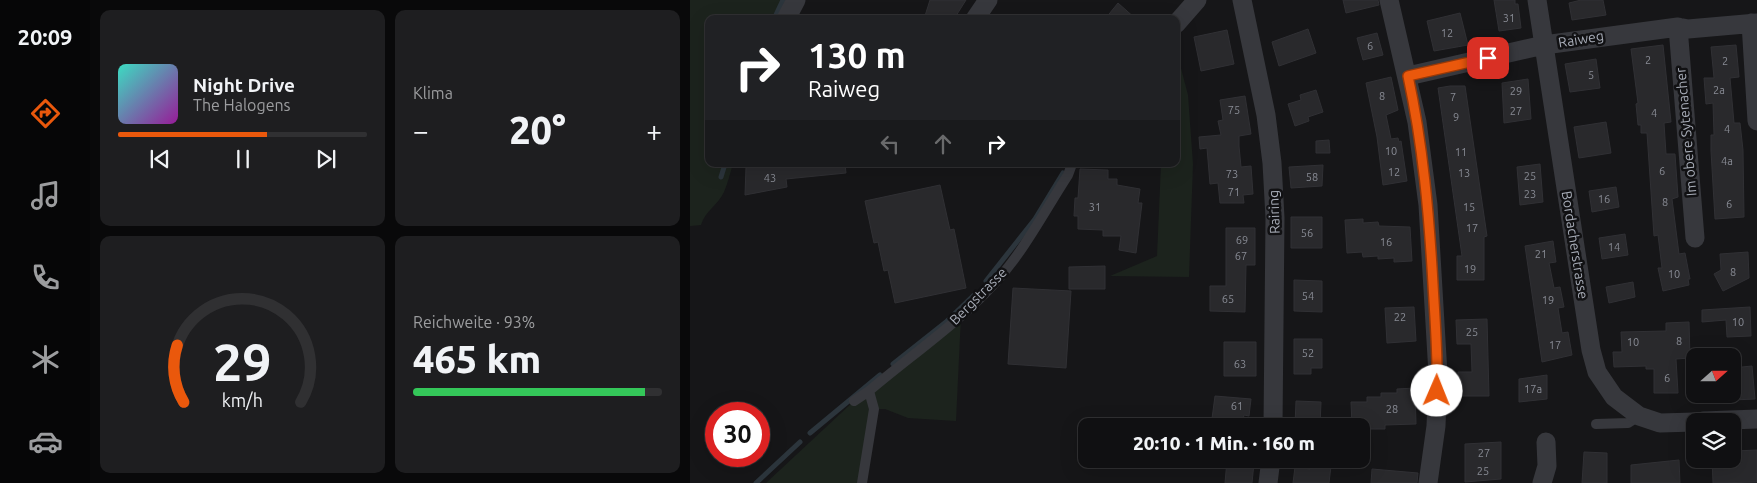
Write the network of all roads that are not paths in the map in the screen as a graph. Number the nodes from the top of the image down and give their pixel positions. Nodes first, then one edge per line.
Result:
1 (796, 0) edge
2 (988, 0) edge
3 (1197, 0) edge
4 (1242, 0) edge
5 (1389, 0) edge
6 (1537, 0) edge
7 (788, 15) edge
8 (978, 15) edge
9 (1180, 19) edge
10 (1754, 23) edge
11 (1678, 27) junction
12 (1544, 45) junction
13 (1408, 76) junction
14 (1757, 121) edge
15 (1071, 167) edge
16 (1695, 238) dead end
17 (869, 391) junction
18 (854, 401) dead end
19 (1639, 416) junction
20 (1273, 418) edge
21 (1757, 419) edge
22 (1741, 420) edge
23 (1686, 422) edge
24 (1596, 424) dead end
25 (1546, 442) dead end
26 (1269, 468) edge
27 (862, 483) edge
28 (1268, 483) edge
29 (1428, 483) edge
30 (1542, 483) edge

1 - 7 street
2 - 8 street
3 - 9 street
4 - 20 street, Rairing
5 - 13 street
6 - 12 street, Bordacherstrasse
10 - 11 street, Raiweg
10 - 14 street
11 - 12 street, Raiweg
11 - 16 street, Im obere Sytenacher
12 - 13 street, Raiweg
12 - 19 street, Bordacherstrasse
13 - 29 street
15 - 17 lane, Bergstrasse
17 - 18 lane, Bergstrasse
17 - 27 lane
19 - 23 street, Bordacherstrasse
19 - 24 lane
21 - 22 street
25 - 30 street
26 - 28 street

